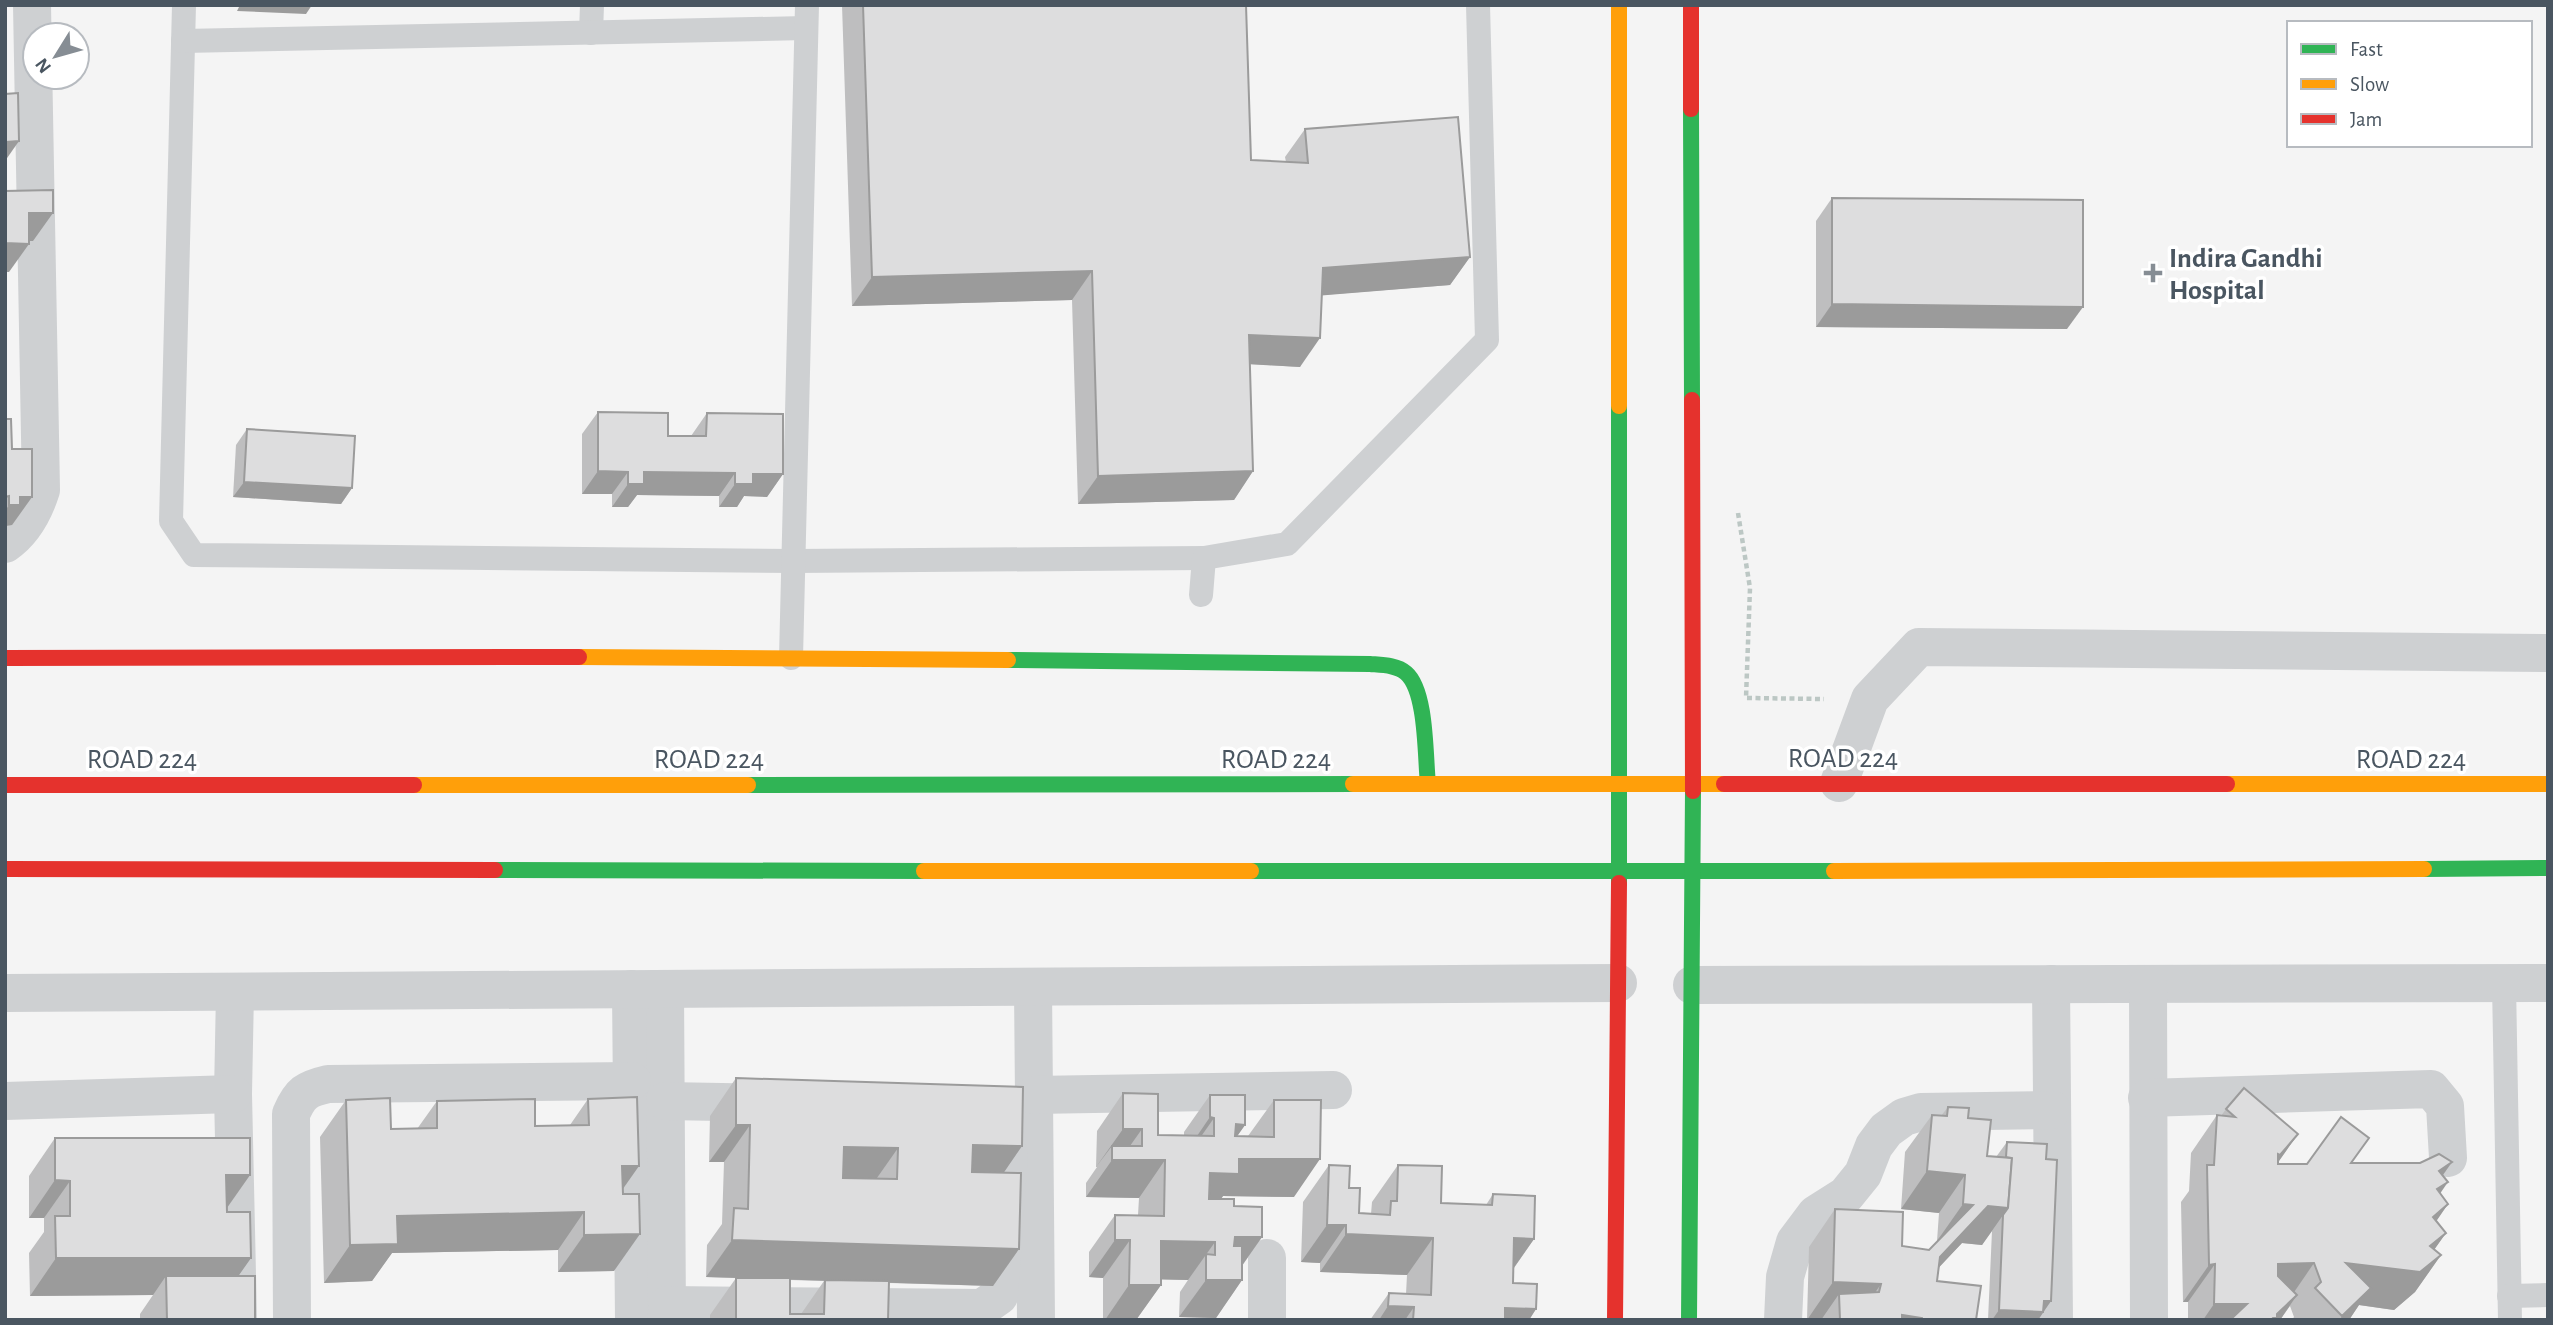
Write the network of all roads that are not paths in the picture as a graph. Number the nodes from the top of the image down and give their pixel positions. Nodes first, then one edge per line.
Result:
1 (32, 5) edge
2 (184, 5) edge
3 (592, 5) edge
4 (1478, 5) edge
5 (1619, 5) edge
6 (1691, 5) edge
7 (807, 17) edge
8 (592, 33) junction
9 (183, 41) junction
10 (5, 544) edge
11 (1204, 558) junction
12 (794, 561) junction
13 (1201, 595) dead end
14 (2548, 653) edge
15 (5, 658) edge
16 (791, 658) junction
17 (1618, 783) junction
18 (1693, 783) junction
19 (1839, 783) junction
20 (1428, 784) junction
21 (2548, 784) edge
22 (5, 785) edge
23 (5, 869) edge
24 (2548, 869) edge
25 (1619, 872) junction
26 (1692, 872) junction
27 (2504, 982) junction
28 (1618, 983) junction
29 (2548, 983) edge
30 (2051, 984) junction
31 (1692, 985) junction
32 (2148, 985) junction
33 (1033, 987) junction
34 (648, 989) junction
35 (235, 992) junction
36 (5, 993) edge
37 (632, 1081) junction
38 (1334, 1090) dead end
39 (233, 1094) junction
40 (1034, 1095) junction
41 (2147, 1098) junction
42 (5, 1101) edge
43 (665, 1101) junction
44 (803, 1104) edge
45 (2052, 1110) junction
46 (1009, 1154) edge
47 (2448, 1158) edge
48 (1267, 1258) dead end
49 (2548, 1295) edge
50 (2509, 1308) edge
51 (656, 1315) edge
52 (239, 1320) edge
53 (292, 1320) edge
54 (1036, 1320) edge
55 (1267, 1320) edge
56 (1615, 1320) edge
57 (1689, 1320) edge
58 (1783, 1320) edge
59 (2054, 1320) edge
60 (2149, 1320) edge

1 - 10 street
2 - 9 lane
3 - 8 lane
4 - 11 lane
5 - 17 main road
6 - 18 main road
7 - 8 lane
7 - 12 lane
8 - 9 lane
9 - 12 lane
11 - 12 lane
11 - 13 lane
12 - 16 lane
14 - 19 street
15 - 16 main road
16 - 20 main road
17 - 18 main road, ROAD 224
17 - 20 main road, ROAD 224
17 - 25 main road
18 - 19 main road, ROAD 224
18 - 26 main road
19 - 21 main road, ROAD 224
20 - 22 main road, ROAD 224
23 - 25 main road
24 - 26 main road
25 - 26 main road
25 - 28 main road
26 - 31 main road
27 - 29 street
27 - 32 street
27 - 50 lane
28 - 33 street
28 - 56 main road
30 - 31 street
30 - 32 street
30 - 45 street
31 - 57 main road
32 - 41 street
33 - 34 street
33 - 40 street
34 - 35 street
34 - 37 street
34 - 43 street
35 - 36 street
35 - 39 street
37 - 51 street
37 - 53 street
38 - 40 street
39 - 42 street
39 - 52 street
40 - 54 street
41 - 47 street
41 - 60 street
43 - 44 street
43 - 51 street
45 - 58 street
45 - 59 street
46 - 51 street
48 - 55 street
49 - 50 lane

